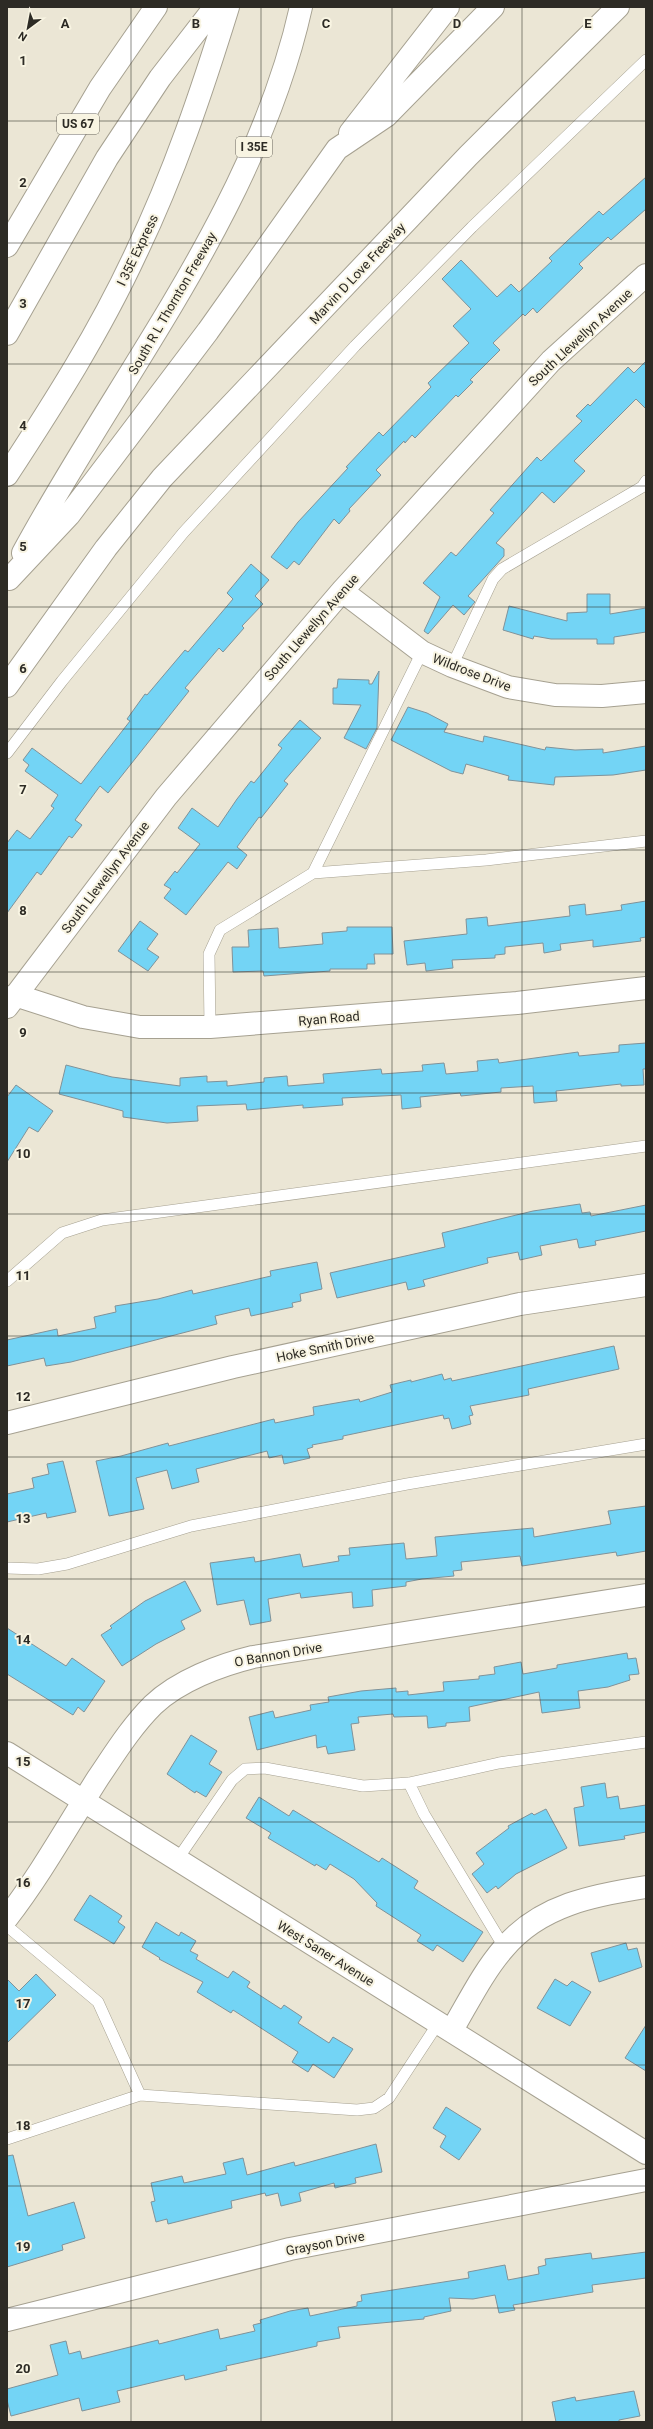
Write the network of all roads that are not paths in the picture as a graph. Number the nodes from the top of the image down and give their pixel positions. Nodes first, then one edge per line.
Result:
1 (156, 7) edge
2 (215, 7) edge
3 (228, 7) edge
4 (301, 7) edge
5 (448, 7) edge
6 (493, 7) edge
7 (618, 7) edge
8 (646, 60) edge
9 (337, 149) junction
10 (7, 246) edge
11 (646, 275) edge
12 (7, 334) edge
13 (7, 475) edge
14 (645, 485) edge
15 (8, 580) edge
16 (342, 591) junction
17 (422, 652) junction
18 (452, 666) junction
19 (7, 686) edge
20 (646, 692) edge
21 (7, 753) edge
22 (646, 841) edge
23 (313, 873) junction
24 (646, 988) edge
25 (11, 1001) edge
26 (210, 1027) junction
27 (646, 1146) edge
28 (7, 1281) edge
29 (646, 1284) edge
30 (7, 1423) edge
31 (646, 1444) edge
32 (7, 1568) edge
33 (646, 1595) edge
34 (646, 1742) edge
35 (7, 1753) edge
36 (409, 1783) junction
37 (83, 1802) junction
38 (177, 1860) junction
39 (646, 1887) edge
40 (7, 1918) edge
41 (7, 1926) edge
42 (504, 1947) junction
43 (445, 2026) junction
44 (140, 2095) junction
45 (7, 2139) edge
46 (646, 2153) edge
47 (646, 2180) edge
48 (7, 2320) edge

1 - 10 main road, US 67
2 - 12 main road
3 - 13 main road, I 35E Express
4 - 15 main road, South R L Thornton Freeway / I 35E
5 - 9 main road
6 - 9 main road
7 - 19 main road, Marvin D Love Freeway
8 - 21 lane
9 - 15 main road
11 - 16 main road, South Llewellyn Avenue
14 - 18 lane
16 - 17 main road, Wildrose Drive
16 - 25 main road, South Llewellyn Avenue
17 - 18 main road, Wildrose Drive
17 - 23 lane
18 - 20 main road, Wildrose Drive
22 - 23 lane
23 - 26 lane
24 - 26 main road, Ryan Road
25 - 26 main road, Ryan Road
27 - 28 lane
29 - 30 main road, Hoke Smith Drive
31 - 32 lane
33 - 37 main road, O Bannon Drive
34 - 36 lane
35 - 37 main road, West Saner Avenue
36 - 38 lane
36 - 42 lane
37 - 38 main road, West Saner Avenue
37 - 40 main road, O Bannon Drive
38 - 43 main road, West Saner Avenue
39 - 42 main road
41 - 44 lane
42 - 43 main road
43 - 44 lane
43 - 46 main road, West Saner Avenue
44 - 45 lane
47 - 48 main road, Grayson Drive

